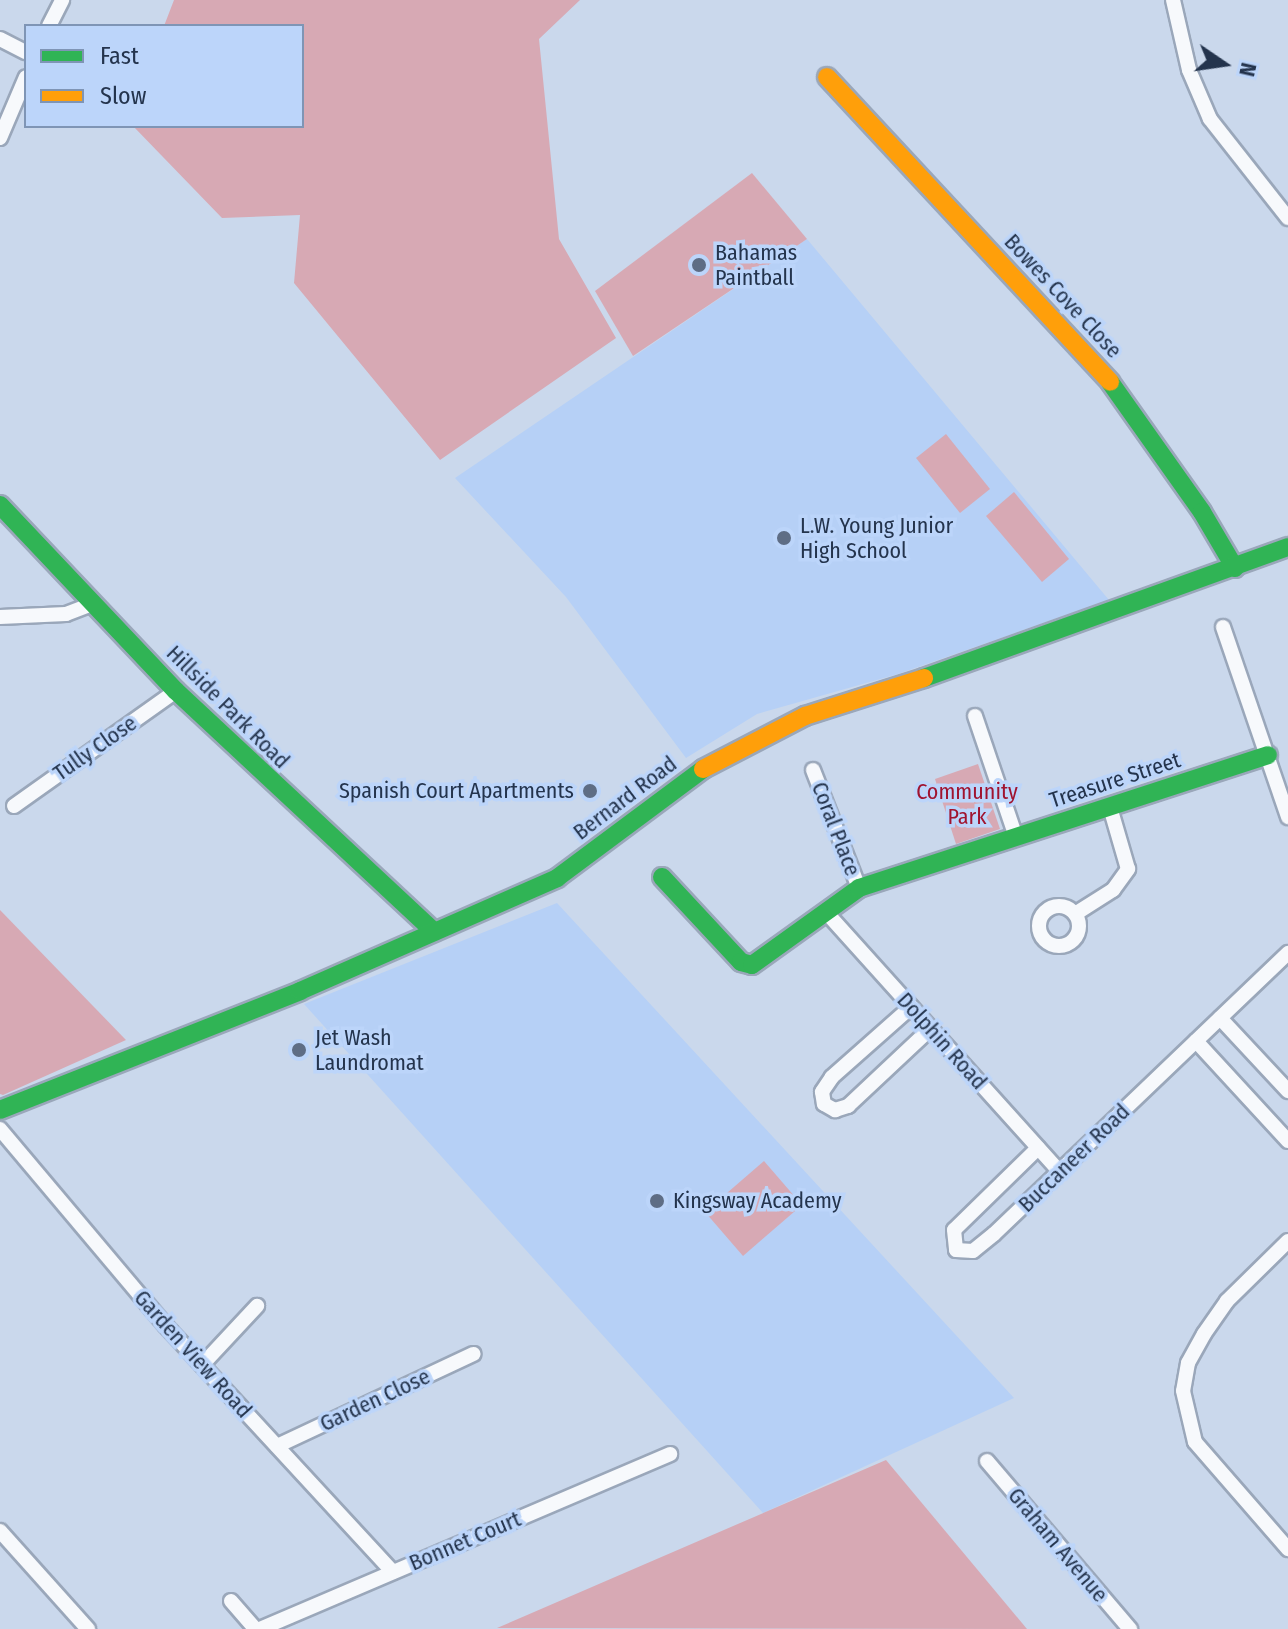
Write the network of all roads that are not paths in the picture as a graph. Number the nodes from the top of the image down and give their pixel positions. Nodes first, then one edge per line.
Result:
1 (62, 0) edge
2 (1173, 0) edge
3 (50, 24) edge
4 (0, 39) edge
5 (24, 51) edge
6 (827, 77) dead end
7 (24, 82) edge
8 (0, 138) edge
9 (1288, 218) edge
10 (0, 505) edge
11 (1288, 547) edge
12 (1235, 568) junction
13 (92, 604) junction
14 (0, 617) edge
15 (1223, 627) dead end
16 (176, 691) junction
17 (975, 716) dead end
18 (1268, 755) junction
19 (813, 770) dead end
20 (14, 806) dead end
21 (1110, 807) junction
22 (1288, 817) edge
23 (1016, 837) junction
24 (662, 877) dead end
25 (859, 888) junction
26 (825, 911) junction
27 (1075, 914) dead end
28 (434, 932) junction
29 (1288, 953) edge
30 (911, 1007) junction
31 (1220, 1018) junction
32 (930, 1029) junction
33 (1196, 1041) junction
34 (1288, 1091) edge
35 (0, 1110) edge
36 (0, 1129) edge
37 (1288, 1141) edge
38 (1038, 1148) junction
39 (1059, 1171) junction
40 (1288, 1241) edge
41 (257, 1306) dead end
42 (473, 1354) dead end
43 (202, 1365) junction
44 (277, 1446) junction
45 (670, 1454) dead end
46 (987, 1461) dead end
47 (0, 1531) edge
48 (1288, 1549) edge
49 (393, 1572) junction
50 (231, 1601) dead end
51 (88, 1629) edge
52 (257, 1629) edge
53 (1130, 1629) edge

1 - 3 street
2 - 9 street
4 - 5 street
6 - 12 street, Bowes Cove Close
7 - 8 street
10 - 13 street, Hillside Park Road
11 - 12 street, Bernard Road
12 - 28 street, Bernard Road
13 - 14 street
13 - 16 street, Hillside Park Road
15 - 18 street
16 - 20 street, Tully Close
16 - 28 street, Hillside Park Road
17 - 23 street
18 - 21 street, Treasure Street
18 - 22 street
19 - 25 street, Coral Place
21 - 23 street, Treasure Street
21 - 27 street
23 - 25 street, Treasure Street
24 - 26 street, Treasure Street
25 - 26 street, Treasure Street
26 - 30 street, Dolphin Road
28 - 35 street, Bernard Road
29 - 31 street, Buccaneer Road
30 - 32 street, Dolphin Road
30 - 32 street
31 - 33 street, Buccaneer Road
31 - 34 street
32 - 38 street, Dolphin Road
33 - 37 street
33 - 39 street, Buccaneer Road
36 - 43 street, Garden View Road
38 - 39 street, Dolphin Road
38 - 39 street, Buccaneer Road
40 - 48 street
41 - 43 street
42 - 44 street, Garden Close
43 - 44 street, Garden View Road
44 - 49 street, Garden View Road
45 - 49 street, Bonnet Court
46 - 53 street, Graham Avenue
47 - 51 street
49 - 52 street, Bonnet Court
50 - 52 street

